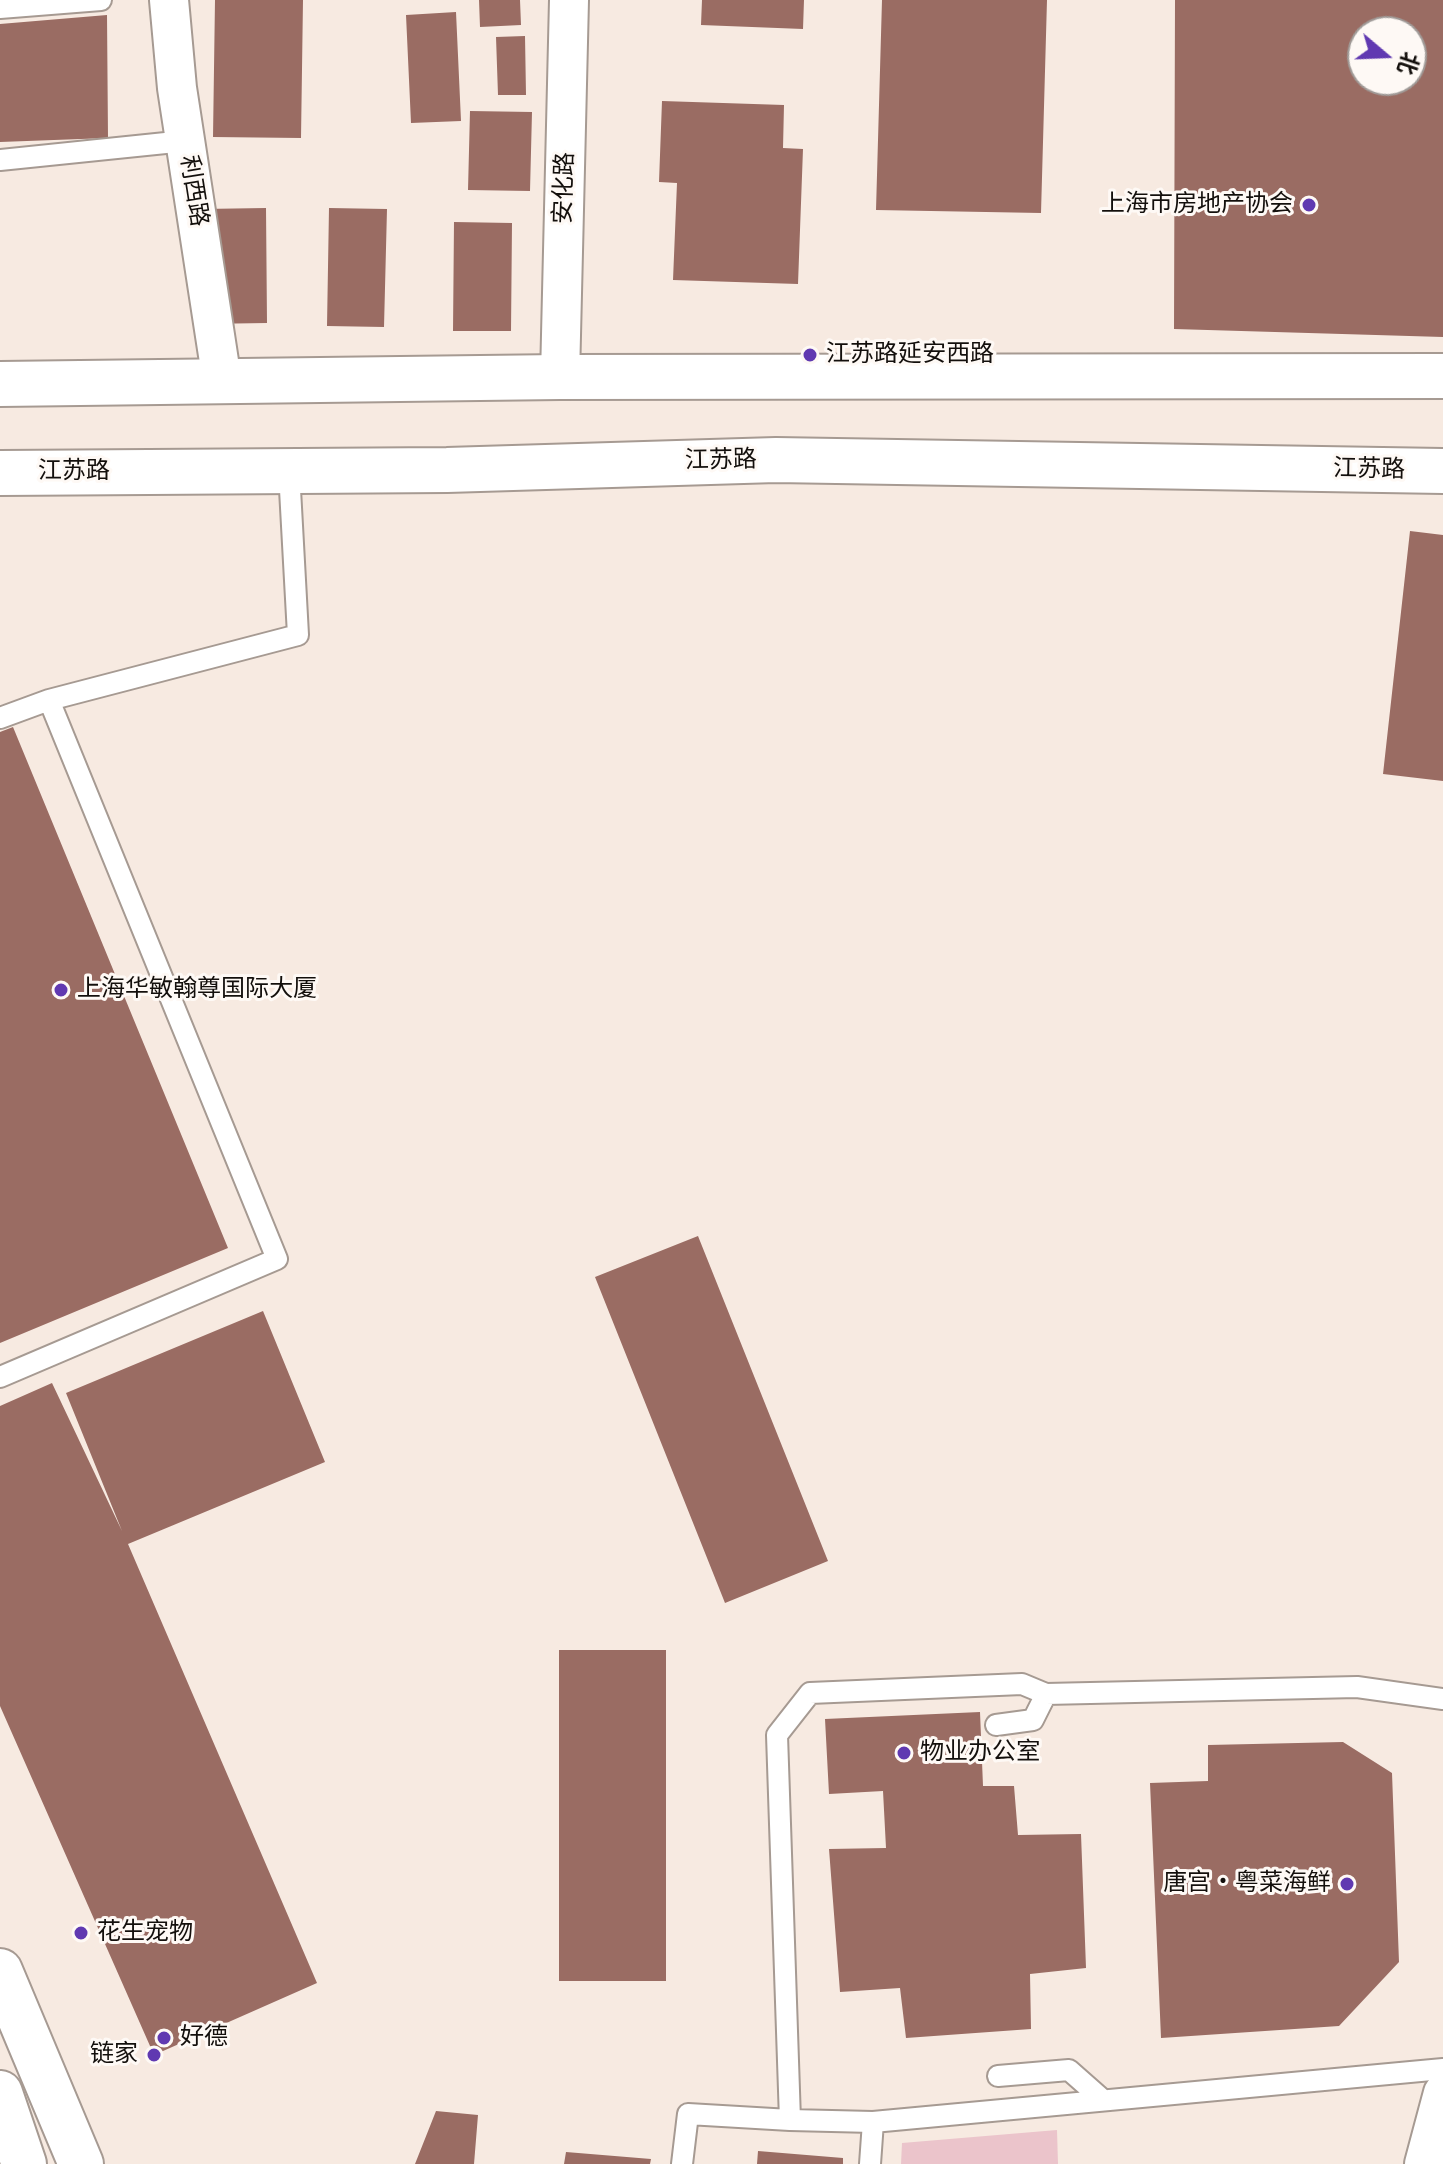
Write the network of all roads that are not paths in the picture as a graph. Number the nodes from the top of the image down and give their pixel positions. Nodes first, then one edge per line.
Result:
1 (101, 0) edge
2 (169, 0) edge
3 (569, 0) edge
4 (0, 8) edge
5 (185, 141) junction
6 (0, 160) edge
7 (1443, 376) edge
8 (560, 377) junction
9 (222, 381) junction
10 (0, 384) edge
11 (289, 471) junction
12 (1443, 471) edge
13 (0, 473) edge
14 (49, 700) junction
15 (0, 718) edge
16 (0, 1377) edge
17 (1046, 1694) junction
18 (1443, 1699) edge
19 (996, 1725) dead end
20 (0, 1971) edge
21 (1443, 2069) edge
22 (998, 2076) dead end
23 (0, 2093) edge
24 (1443, 2093) edge
25 (1103, 2100) junction
26 (790, 2120) junction
27 (873, 2122) junction
28 (24, 2164) edge
29 (81, 2164) edge
30 (682, 2164) edge
31 (870, 2164) edge
32 (1424, 2164) edge

1 - 4 lane
2 - 5 street, 利西路
3 - 8 street, 安化路
5 - 6 lane
5 - 9 street, 利西路
7 - 8 main road
8 - 9 main road
9 - 10 main road
11 - 12 main road, 江苏路
11 - 13 main road, 江苏路
11 - 14 lane
14 - 15 lane
14 - 16 lane
17 - 18 lane
17 - 19 lane
17 - 26 lane
20 - 29 main road
21 - 25 lane
22 - 25 lane
23 - 28 main road
24 - 32 street
25 - 27 lane
26 - 27 lane
26 - 30 lane
27 - 31 lane

